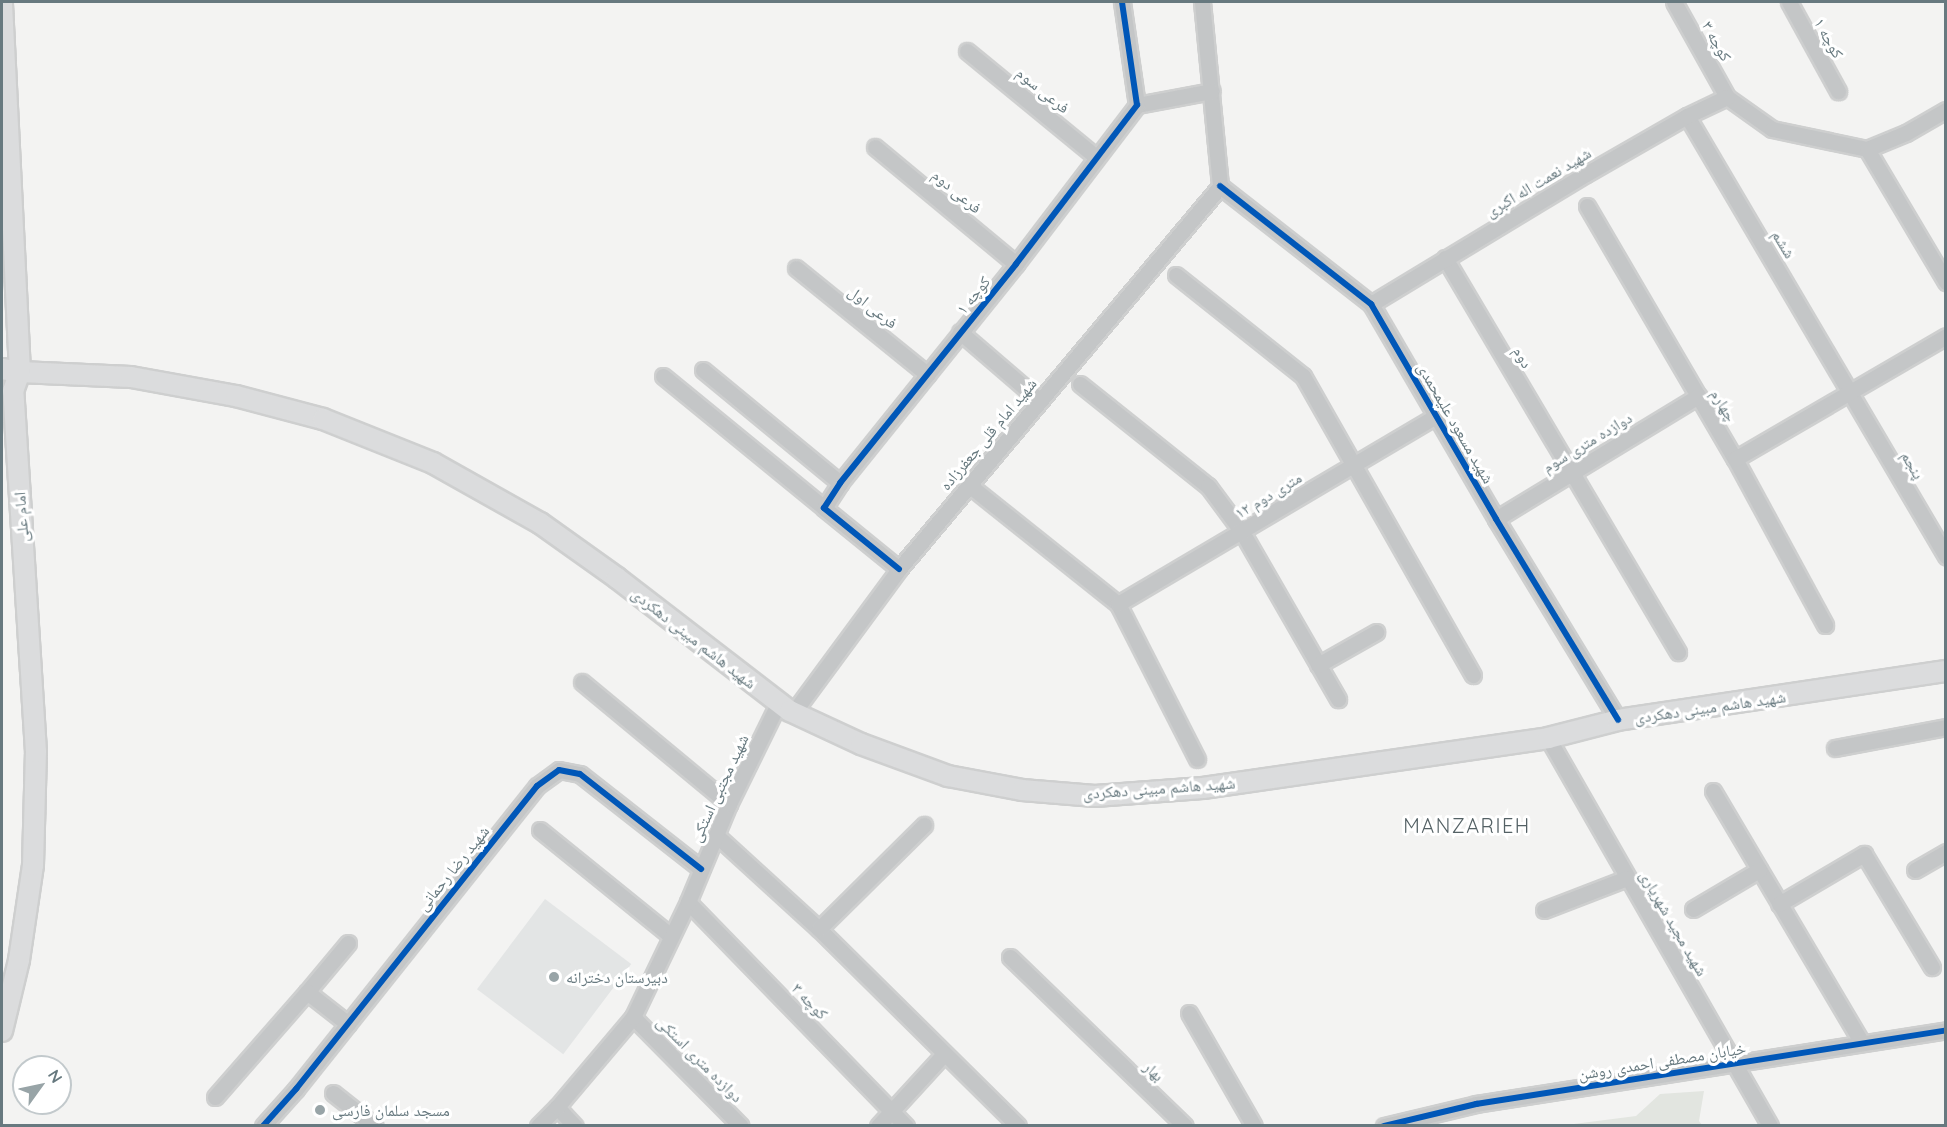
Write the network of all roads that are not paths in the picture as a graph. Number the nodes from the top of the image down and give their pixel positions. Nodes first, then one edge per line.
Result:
1 (2, 2) edge
2 (1122, 2) edge
3 (1202, 2) edge
4 (1674, 2) edge
5 (1789, 2) edge
6 (967, 51) dead end
7 (1838, 91) dead end
8 (1212, 92) junction
9 (1727, 97) junction
10 (1137, 105) junction
11 (1946, 110) edge
12 (1687, 116) junction
13 (875, 147) dead end
14 (1867, 149) junction
15 (1096, 157) junction
16 (1220, 186) junction
17 (1587, 206) dead end
18 (1445, 258) junction
19 (1016, 264) junction
20 (796, 268) dead end
21 (1176, 275) dead end
22 (1946, 282) edge
23 (1371, 304) junction
24 (960, 332) junction
25 (1946, 336) edge
26 (11, 370) edge
27 (703, 370) dead end
28 (927, 374) junction
29 (663, 376) dead end
30 (1080, 384) dead end
31 (1850, 391) junction
32 (1698, 396) junction
33 (1039, 400) junction
34 (1436, 416) junction
35 (1735, 459) junction
36 (1352, 465) junction
37 (1570, 473) junction
38 (840, 483) junction
39 (969, 485) junction
40 (824, 508) junction
41 (1496, 519) junction
42 (1242, 532) junction
43 (1946, 556) edge
44 (899, 569) junction
45 (1118, 604) junction
46 (1825, 625) dead end
47 (1376, 632) dead end
48 (1678, 652) dead end
49 (1318, 665) junction
50 (1946, 671) edge
51 (1473, 675) dead end
52 (582, 682) dead end
53 (1338, 699) dead end
54 (785, 708) junction
55 (1618, 720) junction
56 (1946, 728) edge
57 (1548, 738) junction
58 (1835, 748) dead end
59 (1197, 759) dead end
60 (1713, 791) dead end
61 (729, 804) junction
62 (924, 825) dead end
63 (540, 830) dead end
64 (716, 835) junction
65 (1946, 852) edge
66 (701, 869) junction
67 (1759, 870) junction
68 (1915, 870) dead end
69 (1627, 878) junction
70 (688, 902) junction
71 (1779, 904) junction
72 (1544, 909) dead end
73 (1693, 909) dead end
74 (819, 929) junction
75 (672, 936) junction
76 (348, 943) dead end
77 (1010, 957) dead end
78 (1932, 967) dead end
79 (307, 992) junction
80 (1189, 1013) dead end
81 (633, 1017) junction
82 (348, 1024) junction
83 (1946, 1030) edge
84 (2, 1031) edge
85 (1861, 1041) junction
86 (944, 1054) junction
87 (1734, 1064) junction
88 (333, 1093) dead end
89 (215, 1097) dead end
90 (557, 1107) junction
91 (892, 1112) junction
92 (263, 1125) edge
93 (375, 1125) edge
94 (538, 1125) edge
95 (575, 1125) edge
96 (741, 1125) edge
97 (878, 1125) edge
98 (906, 1125) edge
99 (1018, 1125) edge
100 (1185, 1125) edge
101 (1254, 1125) edge
102 (1384, 1125) edge
103 (1770, 1125) edge

1 - 26 main road, امام علی
2 - 10 street
3 - 8 street
4 - 9 street, کوچه ۳
5 - 7 street, کوچه ۱
6 - 15 street, فرعی سوم
8 - 10 street
8 - 16 street
9 - 12 street, شهید نعمت اله اکبری
9 - 14 street
10 - 15 street, کوچه ۱
11 - 14 street
12 - 18 street, شهید نعمت اله اکبری
12 - 31 street, ششم
13 - 19 street, فرعی دوم
14 - 22 street
15 - 19 street, کوچه ۱
16 - 23 street, شهید مسعود علیمحمدی
16 - 33 street, شهید امام قلی جعفرزاده
17 - 32 street, چهارم
18 - 23 street, شهید نعمت اله اکبری
18 - 37 street, دوم
19 - 24 street, کوچه ۱
20 - 28 street, فرعی اول
21 - 36 street
23 - 34 street, شهید مسعود علیمحمدی
24 - 28 street, کوچه ۱
24 - 33 street
25 - 31 street
26 - 54 main road, شهید هاشم مبینی دهکردی
26 - 84 main road, امام علی
27 - 38 street
28 - 38 street, کوچه ۱
29 - 40 street
30 - 42 street
31 - 35 street
31 - 43 street, پنجم
32 - 35 street, چهارم
32 - 37 street, دوازده متری سوم
33 - 39 street, شهید امام قلی جعفرزاده
34 - 36 street, ۱۲ متری دوم
34 - 41 street, شهید مسعود علیمحمدی
35 - 46 street, چهارم
36 - 42 street, ۱۲ متری دوم
36 - 51 street
37 - 41 street, دوازده متری سوم
37 - 48 street, دوم
38 - 40 street, کوچه ۱
39 - 44 street, شهید امام قلی جعفرزاده
39 - 45 street
40 - 44 street
41 - 55 street, شهید مسعود علیمحمدی
42 - 45 street, ۱۲ متری دوم
42 - 49 street
44 - 54 street, شهید امام قلی جعفرزاده
45 - 59 street
47 - 49 street
49 - 53 street
50 - 55 main road, شهید هاشم مبینی دهکردی
52 - 61 street
54 - 57 main road, شهید هاشم مبینی دهکردی
54 - 61 street, شهید مجتبی استکی
55 - 57 main road, شهید هاشم مبینی دهکردی
56 - 58 street
57 - 69 street, شهید مجید شهریاری
60 - 67 street
61 - 64 street, شهید مجتبی استکی
62 - 74 street
63 - 75 street
64 - 66 street, شهید مجتبی استکی
64 - 74 street
65 - 68 street
66 - 70 street, شهید مجتبی استکی
66 - 82 street, شهید رضا رحمانی
67 - 71 street
67 - 73 street
69 - 72 street
69 - 87 street, شهید مجید شهریاری
70 - 75 street, شهید مجتبی استکی
70 - 91 street, کوچه ۳
71 - 78 street
71 - 85 street
74 - 86 street
75 - 81 street, شهید مجتبی استکی
76 - 79 street
77 - 100 street, بهار
79 - 82 street
79 - 89 street
80 - 101 street
81 - 90 street, شهید مجتبی استکی
81 - 96 street, دوازده متری استکی
82 - 92 street, شهید رضا رحمانی
83 - 85 street, خیابان مصطفی احمدی روشن
85 - 87 street, خیابان مصطفی احمدی روشن
86 - 91 street
86 - 99 street
87 - 102 street, خیابان مصطفی احمدی روشن
87 - 103 street, شهید مجید شهریاری
88 - 93 street
90 - 94 street, شهید مجتبی استکی
90 - 95 street
91 - 97 street
91 - 98 street, کوچه ۳

